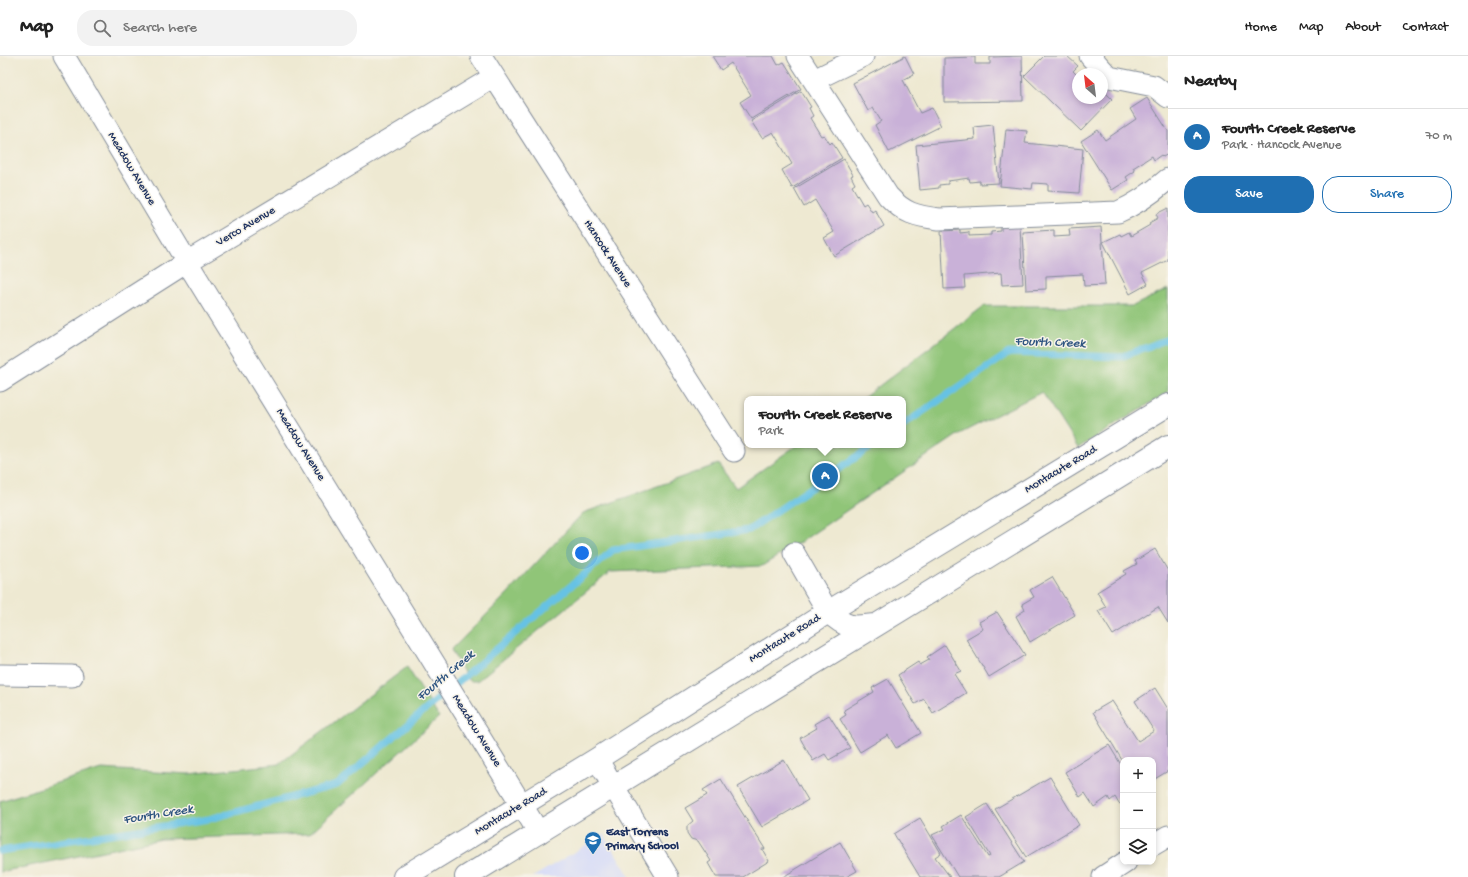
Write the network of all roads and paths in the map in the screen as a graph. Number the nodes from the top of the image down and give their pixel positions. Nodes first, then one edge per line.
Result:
1 (64, 56) edge
2 (481, 56) edge
3 (798, 56) edge
4 (863, 56) edge
5 (1090, 56) edge
6 (494, 78) junction
7 (814, 80) junction
8 (1168, 97) edge
9 (1168, 179) edge
10 (187, 262) junction
11 (0, 380) edge
12 (1168, 405) edge
13 (1168, 446) edge
14 (734, 451) dead end
15 (794, 553) dead end
16 (828, 612) junction
17 (876, 624) junction
18 (0, 675) edge
19 (72, 676) dead end
20 (597, 759) junction
21 (613, 786) junction
22 (522, 805) junction
23 (539, 833) junction
24 (1168, 836) edge
25 (1156, 843) edge
26 (1121, 865) edge
27 (404, 877) edge
28 (466, 877) edge
29 (668, 877) edge
30 (1102, 877) edge

1 - 10 street, Meadow Avenue
2 - 6 street, Hancock Avenue
3 - 7 street
4 - 7 street
5 - 8 street
6 - 10 street, Verco Avenue
6 - 14 street, Hancock Avenue
7 - 9 street
10 - 11 street, Verco Avenue
10 - 22 street, Meadow Avenue
12 - 16 main road, Montacute Road
13 - 17 main road
15 - 16 street
16 - 17 main road
16 - 20 main road, Montacute Road
17 - 21 main road
18 - 19 street
20 - 21 street
20 - 22 main road, Montacute Road
21 - 23 main road
21 - 29 street
22 - 23 street, Meadow Avenue
22 - 27 main road, Montacute Road
23 - 28 main road
24 - 25 street
26 - 30 street

